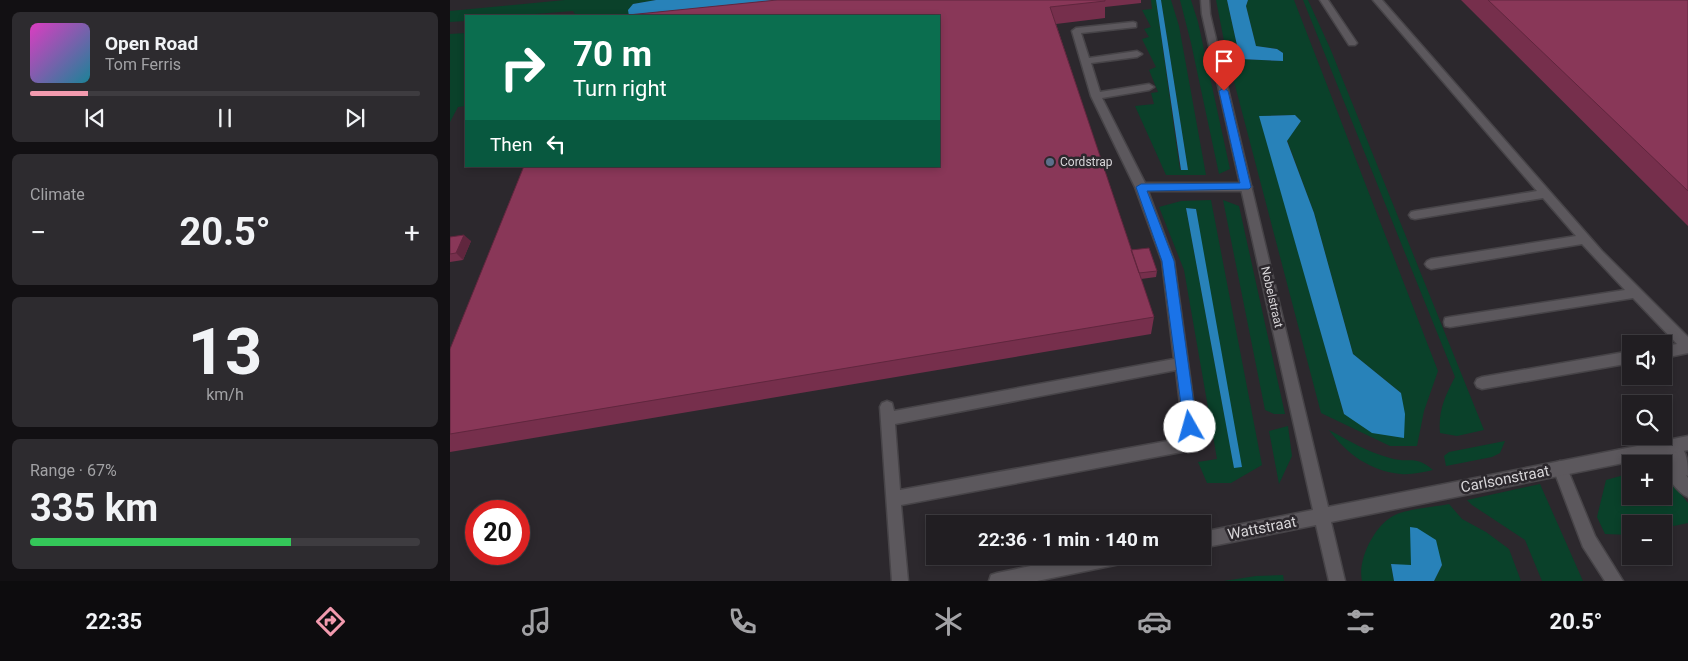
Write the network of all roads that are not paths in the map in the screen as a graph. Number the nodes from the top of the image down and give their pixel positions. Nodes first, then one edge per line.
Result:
1 (1199, 0) edge
2 (1205, 0) edge
3 (1324, 0) edge
4 (1377, 0) edge
5 (1206, 14) junction
6 (1133, 25) dead end
7 (1352, 43) dead end
8 (1138, 54) dead end
9 (1086, 61) junction
10 (1149, 87) dead end
11 (1096, 96) junction
12 (1141, 187) junction
13 (1246, 187) junction
14 (1545, 194) junction
15 (1415, 215) dead end
16 (1585, 239) junction
17 (1430, 264) dead end
18 (1635, 292) junction
19 (1450, 322) dead end
20 (1688, 347) edge
21 (1672, 350) edge
22 (1622, 359) edge
23 (1182, 363) junction
24 (1482, 383) dead end
25 (1688, 443) edge
26 (1664, 448) junction
27 (1560, 468) junction
28 (1688, 469) edge
29 (1688, 490) edge
30 (893, 500) junction
31 (1322, 517) junction
32 (1211, 538) edge
33 (1087, 565) edge
34 (1047, 576) edge
35 (900, 581) edge
36 (998, 581) edge
37 (1337, 581) edge
38 (1615, 581) edge

1 - 5 street, Nobelstraat
2 - 5 street, Nobelstraat
3 - 7 street
4 - 14 street
5 - 13 street, Nobelstraat
6 - 9 street
8 - 9 street
9 - 11 street
10 - 11 street
11 - 12 street
12 - 13 street
12 - 23 street
13 - 31 street, Nobelstraat
14 - 15 street
14 - 16 street
16 - 17 street
16 - 18 street
18 - 19 street
18 - 20 street
20 - 21 street
22 - 24 street
23 - 30 street
23 - 30 street
25 - 26 street, Carlsonstraat
26 - 27 street, Carlsonstraat
26 - 28 street
26 - 29 street
27 - 31 street, Carlsonstraat
27 - 38 street
30 - 35 street
31 - 32 street, Wattstraat
31 - 37 street, Nobelstraat
33 - 34 street
34 - 36 street

